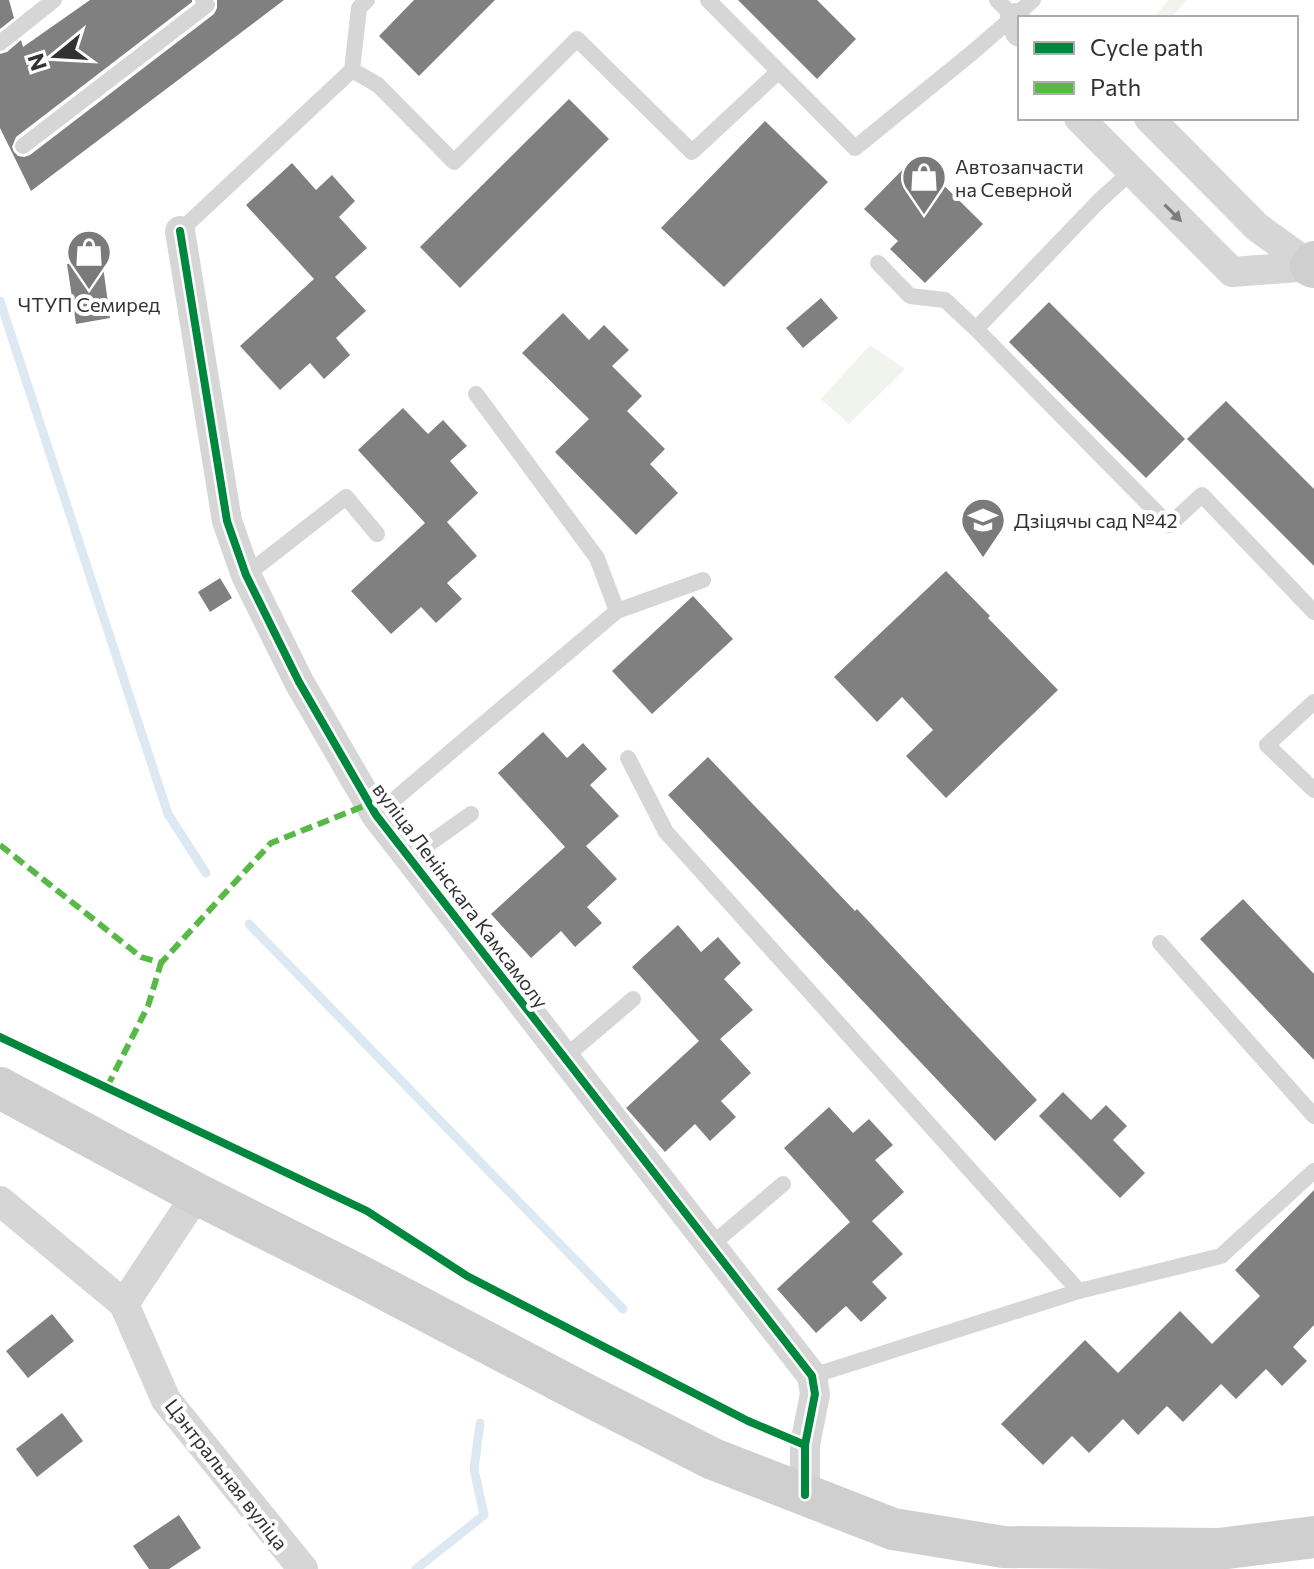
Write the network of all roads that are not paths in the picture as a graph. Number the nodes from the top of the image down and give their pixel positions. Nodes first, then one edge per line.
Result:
1 (203, 0) edge
2 (367, 0) edge
3 (708, 0) edge
4 (48, 2) edge
5 (1017, 14) edge
6 (0, 43) edge
7 (352, 70) junction
8 (778, 72) junction
9 (1081, 120) edge
10 (1151, 120) edge
11 (23, 146) dead end
12 (1131, 172) junction
13 (180, 231) joint
14 (878, 263) dead end
15 (1313, 265) edge
16 (976, 329) junction
17 (476, 394) dead end
18 (377, 534) dead end
19 (246, 575) junction
20 (703, 580) dead end
21 (617, 611) junction
22 (1314, 612) edge
23 (1314, 702) edge
24 (628, 758) dead end
25 (1314, 790) edge
26 (471, 814) dead end
27 (376, 815) junction
28 (409, 858) junction
29 (1160, 943) dead end
30 (633, 999) dead end
31 (565, 1057) junction
32 (0, 1088) edge
33 (1314, 1116) edge
34 (1314, 1171) edge
35 (783, 1184) dead end
36 (197, 1194) junction
37 (0, 1201) edge
38 (710, 1246) junction
39 (1079, 1291) junction
40 (124, 1304) junction
41 (812, 1376) junction
42 (805, 1495) junction
43 (1314, 1537) edge
44 (1000, 1562) edge
45 (303, 1569) edge

1 - 11 lane
2 - 7 lane
3 - 8 lane
4 - 6 lane
5 - 8 lane
7 - 8 lane
7 - 13 lane
9 - 12 street
10 - 15 street
12 -> 15 street
12 - 16 lane
13 - 19 street, вуліца Ленінскага Камсамолу
14 - 16 lane
16 - 22 lane
17 - 21 lane
18 - 19 lane
19 - 27 street, вуліца Ленінскага Камсамолу
20 - 21 lane
21 - 27 lane
23 - 25 lane
24 - 39 lane
26 - 28 lane
27 - 28 street, вуліца Ленінскага Камсамолу
28 - 31 street, вуліца Ленінскага Камсамолу
29 - 33 lane
30 - 31 lane
31 - 38 street, вуліца Ленінскага Камсамолу
32 - 36 main road
34 - 39 lane
35 - 38 lane
36 - 40 street
36 - 42 main road
37 - 40 street, Цэнтральная вуліца
38 - 41 street, вуліца Ленінскага Камсамолу
39 - 41 lane
40 - 45 street, Цэнтральная вуліца
41 - 42 street
42 - 44 main road
43 - 44 main road

